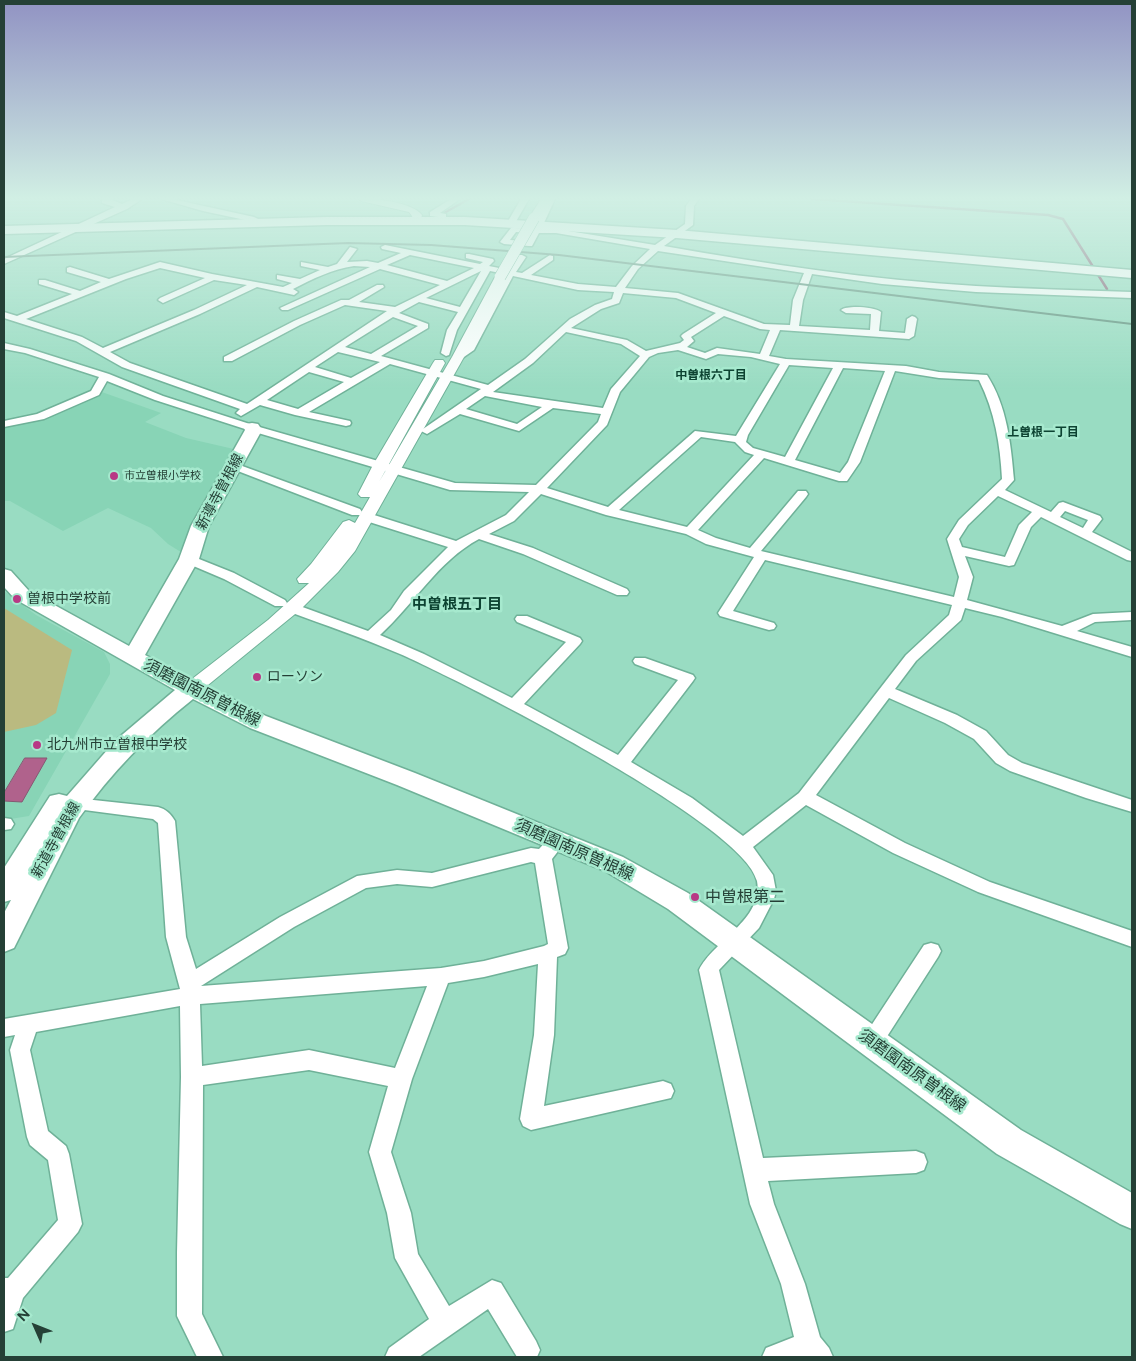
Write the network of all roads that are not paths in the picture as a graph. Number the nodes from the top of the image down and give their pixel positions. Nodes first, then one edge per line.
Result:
1 (364, 263) edge
2 (369, 263) edge
3 (386, 263) edge
4 (452, 263) edge
5 (455, 263) edge
6 (491, 263) edge
7 (502, 263) edge
8 (512, 263) edge
9 (543, 263) edge
10 (641, 263) edge
11 (753, 263) edge
12 (1000, 263) edge
13 (304, 264) dead end
14 (341, 264) joint
15 (379, 266) junction
16 (70, 270) dead end
17 (327, 270) junction
18 (809, 271) junction
19 (494, 273) junction
20 (1132, 274) edge
21 (523, 276) junction
22 (214, 277) junction
23 (280, 277) dead end
24 (422, 277) junction
25 (42, 282) dead end
26 (109, 282) junction
27 (301, 282) junction
28 (256, 284) junction
29 (447, 284) junction
30 (380, 287) dead end
31 (619, 289) junction
32 (284, 290) junction
33 (80, 294) junction
34 (1132, 295) edge
35 (311, 296) junction
36 (418, 299) junction
37 (163, 300) dead end
38 (350, 303) junction
39 (285, 308) dead end
40 (846, 310) dead end
41 (464, 311) junction
42 (394, 312) junction
43 (722, 313) junction
44 (4, 315) edge
45 (18, 319) junction
46 (912, 319) dead end
47 (776, 328) junction
48 (794, 328) junction
49 (565, 329) junction
50 (874, 333) junction
51 (4, 346) edge
52 (336, 348) junction
53 (681, 348) junction
54 (104, 351) junction
55 (452, 355) junction
56 (646, 355) junction
57 (373, 357) junction
58 (763, 358) junction
59 (228, 359) dead end
60 (388, 361) junction
61 (786, 362) junction
62 (839, 366) junction
63 (307, 368) junction
64 (891, 370) junction
65 (440, 374) junction
66 (105, 376) junction
67 (353, 382) junction
68 (488, 391) junction
69 (259, 401) junction
70 (551, 405) junction
71 (248, 408) junction
72 (459, 410) junction
73 (607, 412) junction
74 (300, 413) junction
75 (230, 420) junction
76 (346, 423) dead end
77 (4, 424) edge
78 (252, 428) junction
79 (428, 431) dead end
80 (740, 440) junction
81 (762, 454) junction
82 (788, 462) junction
83 (234, 466) junction
84 (387, 467) junction
85 (539, 489) junction
86 (998, 491) junction
87 (802, 494) dead end
88 (610, 512) junction
89 (1047, 514) junction
90 (362, 515) junction
91 (690, 531) junction
92 (1085, 533) junction
93 (478, 535) junction
94 (1132, 544) edge
95 (457, 546) junction
96 (957, 550) junction
97 (1119, 551) junction
98 (758, 554) junction
99 (1132, 556) edge
100 (190, 559) junction
101 (4, 575) edge
102 (622, 592) dead end
103 (960, 604) junction
104 (286, 606) junction
105 (1132, 616) edge
106 (522, 619) dead end
107 (770, 626) dead end
108 (1064, 631) junction
109 (371, 636) junction
110 (1132, 652) edge
111 (133, 658) junction
112 (640, 661) dead end
113 (185, 687) junction
114 (886, 691) junction
115 (514, 705) junction
116 (621, 763) junction
117 (805, 797) junction
118 (75, 804) junction
119 (1132, 806) edge
120 (743, 845) junction
121 (550, 849) junction
122 (4, 891) edge
123 (1132, 939) edge
124 (4, 940) edge
125 (734, 943) junction
126 (931, 951) dead end
127 (548, 953) junction
128 (440, 976) junction
129 (190, 990) junction
130 (29, 1023) junction
131 (4, 1028) edge
132 (872, 1042) junction
133 (192, 1077) junction
134 (401, 1079) junction
135 (663, 1091) dead end
136 (916, 1162) dead end
137 (755, 1170) junction
138 (1132, 1212) edge
139 (8, 1290) edge
140 (4, 1320) edge
141 (445, 1323) junction
142 (527, 1350) dead end
143 (814, 1351) edge
144 (210, 1357) edge
145 (398, 1357) edge
146 (775, 1357) edge

1 - 14 street
2 - 15 street
3 - 15 street
4 - 24 street
5 - 19 street
6 - 19 street
7 - 19 street, bridge
8 - 19 street
9 - 21 street
10 - 31 street
11 - 18 street
12 - 20 main road
13 - 17 street
14 - 17 street
15 - 24 street
15 - 35 street
16 - 26 street
17 - 27 street
18 - 34 street
18 - 48 street
19 - 21 street
19 - 29 street
19 - 41 street
19 - 55 street
21 - 31 street
22 - 26 street
22 - 28 street
22 - 37 street
23 - 27 street
24 - 29 street
25 - 33 street
26 - 33 street
27 - 32 street
28 - 32 street
28 - 54 street
29 - 36 street
30 - 38 street
31 - 43 street
31 - 49 street
32 - 35 street
33 - 45 street
35 - 39 street
36 - 41 street
36 - 42 street
38 - 42 street
38 - 59 street
40 - 50 street
41 - 55 street
42 - 52 street
42 - 57 street
43 - 47 street
43 - 53 street
44 - 45 street
45 - 54 street
46 - 50 street
47 - 48 street
47 - 58 street
48 - 50 street
49 - 56 street
49 - 68 street
51 - 66 street
52 - 57 street
52 - 63 street
53 - 56 street
53 - 58 street
54 - 71 street
55 - 65 street
56 - 73 street
57 - 60 street
58 - 61 street
60 - 65 street
60 - 67 street
61 - 62 street
61 - 80 street
62 - 64 street
62 - 82 street
63 - 67 street
63 - 69 street
64 - 82 street
64 - 86 street
65 - 68 street
65 - 84 street
66 - 75 street
66 - 77 street
67 - 74 street
68 - 70 street
68 - 72 street
69 - 71 street
69 - 74 street
70 - 72 street
70 - 73 street
71 - 75 street
72 - 79 street
73 - 85 street
74 - 76 street
75 - 78 street
78 - 83 main road, 新導寺曽根線
78 - 84 street
80 - 81 street
80 - 88 street
81 - 82 street
81 - 91 street
83 - 90 street
83 - 100 main road, 新導寺曽根線
84 - 85 street
84 - 90 street
85 - 88 street
85 - 93 street
86 - 89 street
86 - 96 street
87 - 98 street
88 - 91 street
89 - 92 street
89 - 92 street
89 - 96 street
90 - 95 street
90 - 104 street
91 - 98 street
92 - 97 street
93 - 95 street
93 - 102 street
94 - 97 street
95 - 109 street
96 - 103 street
97 - 99 street
98 - 103 street
98 - 107 street
100 - 104 street
100 - 111 main road
101 - 111 main road, 須磨園南原曽根線
103 - 108 street
103 - 114 street
104 - 109 street
104 - 113 street
105 - 108 street
106 - 115 street
108 - 110 street
109 - 115 street
111 - 113 main road, 須磨園南原曽根線
112 - 116 street
113 - 118 main road, 新道寺曽根線
113 - 121 main road, 須磨園南原曽根線
113 - 122 main road, 新道寺曽根線
114 - 117 street
114 - 119 street
115 - 116 street
116 - 120 street
117 - 120 street
117 - 123 street
118 - 124 main road, 新道寺曽根線
118 - 129 street
120 - 125 street
121 - 125 main road, 須磨園南原曽根線
121 - 127 street
121 - 129 street
125 - 132 main road, 須磨園南原曽根線
125 - 137 street
126 - 132 street
127 - 128 street
127 - 135 street
128 - 129 street
128 - 134 street
129 - 130 street
129 - 133 street
130 - 131 street
130 - 139 street
132 - 138 main road, 須磨園南原曽根線
133 - 134 street
133 - 144 street
134 - 141 street
136 - 137 street
137 - 143 street
139 - 140 street
141 - 142 street
141 - 145 street
143 - 146 street

